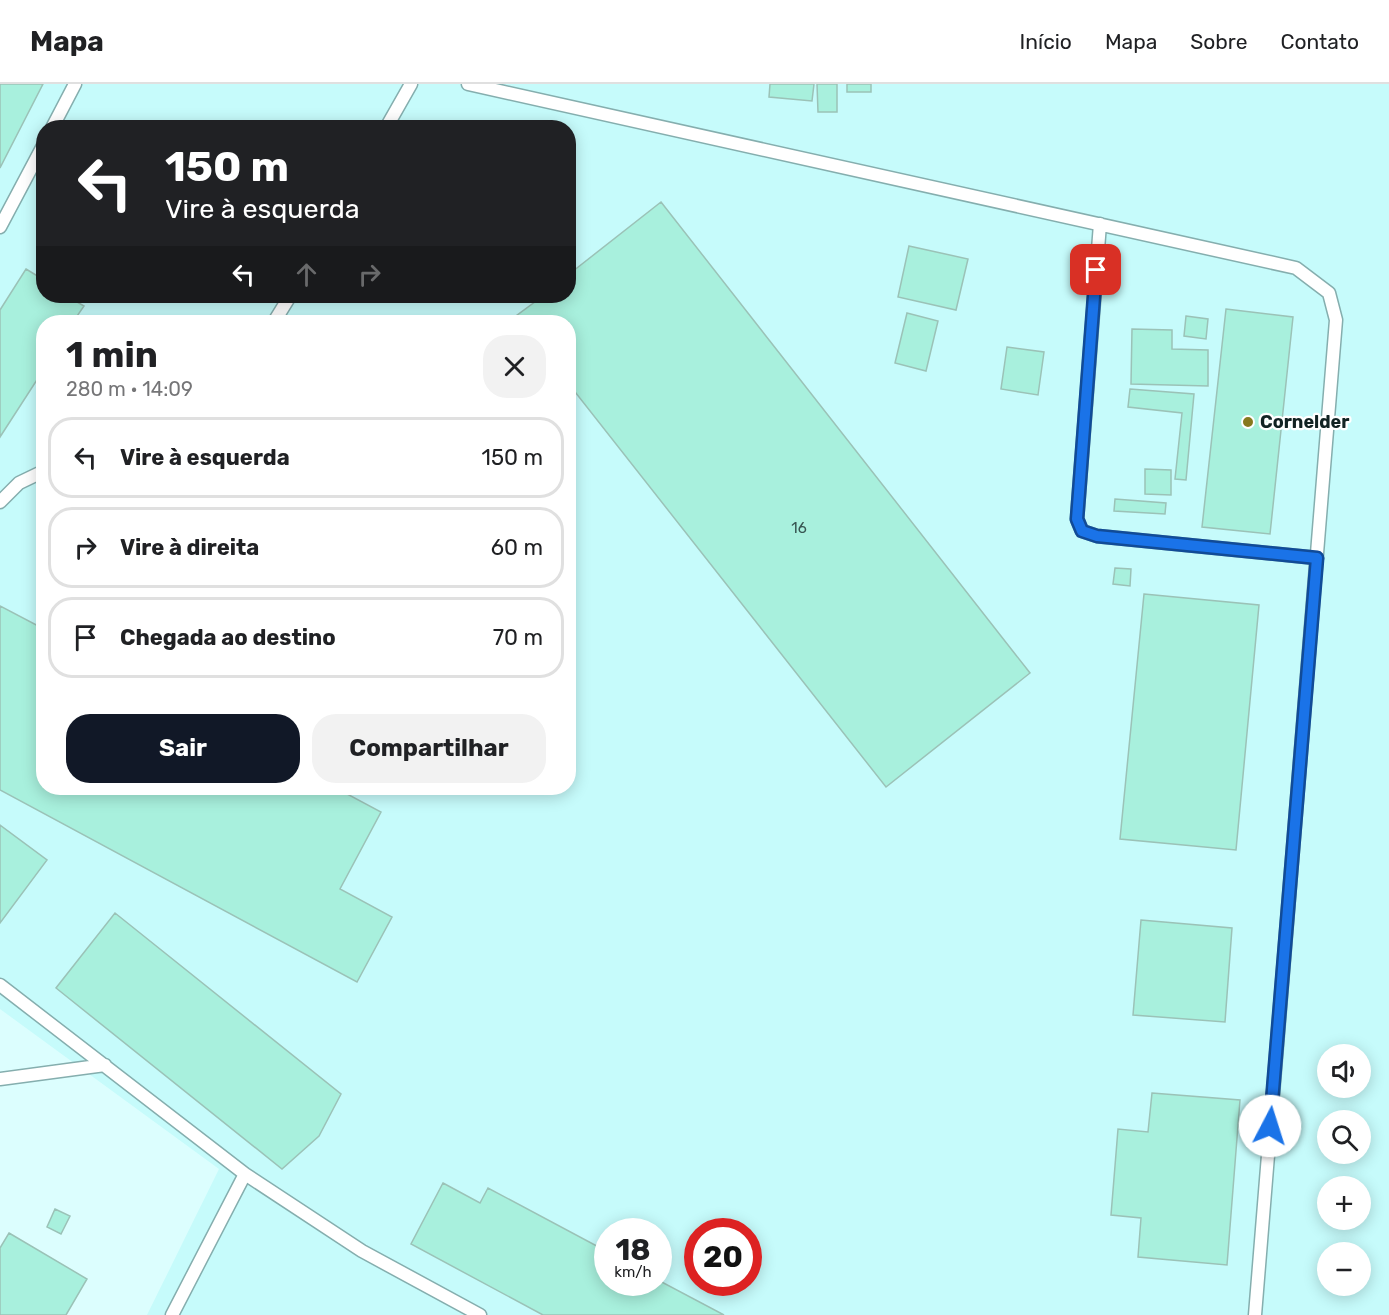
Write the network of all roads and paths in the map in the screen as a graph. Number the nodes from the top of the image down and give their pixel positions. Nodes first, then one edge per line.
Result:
1 (75, 84) edge
2 (411, 84) edge
3 (468, 84) edge
4 (56, 120) edge
5 (391, 120) edge
6 (36, 159) edge
7 (1100, 224) junction
8 (0, 227) edge
9 (36, 475) edge
10 (0, 502) edge
11 (1317, 558) junction
12 (0, 985) edge
13 (105, 1065) junction
14 (0, 1079) edge
15 (245, 1174) junction
16 (172, 1315) edge
17 (480, 1315) edge
18 (1255, 1315) edge

1 - 4 lane
2 - 5 lane
3 - 7 lane
6 - 8 lane
7 - 11 lane
7 - 11 lane
9 - 10 lane
11 - 18 lane
12 - 13 lane
13 - 14 lane
13 - 15 lane
15 - 16 lane
15 - 17 lane

